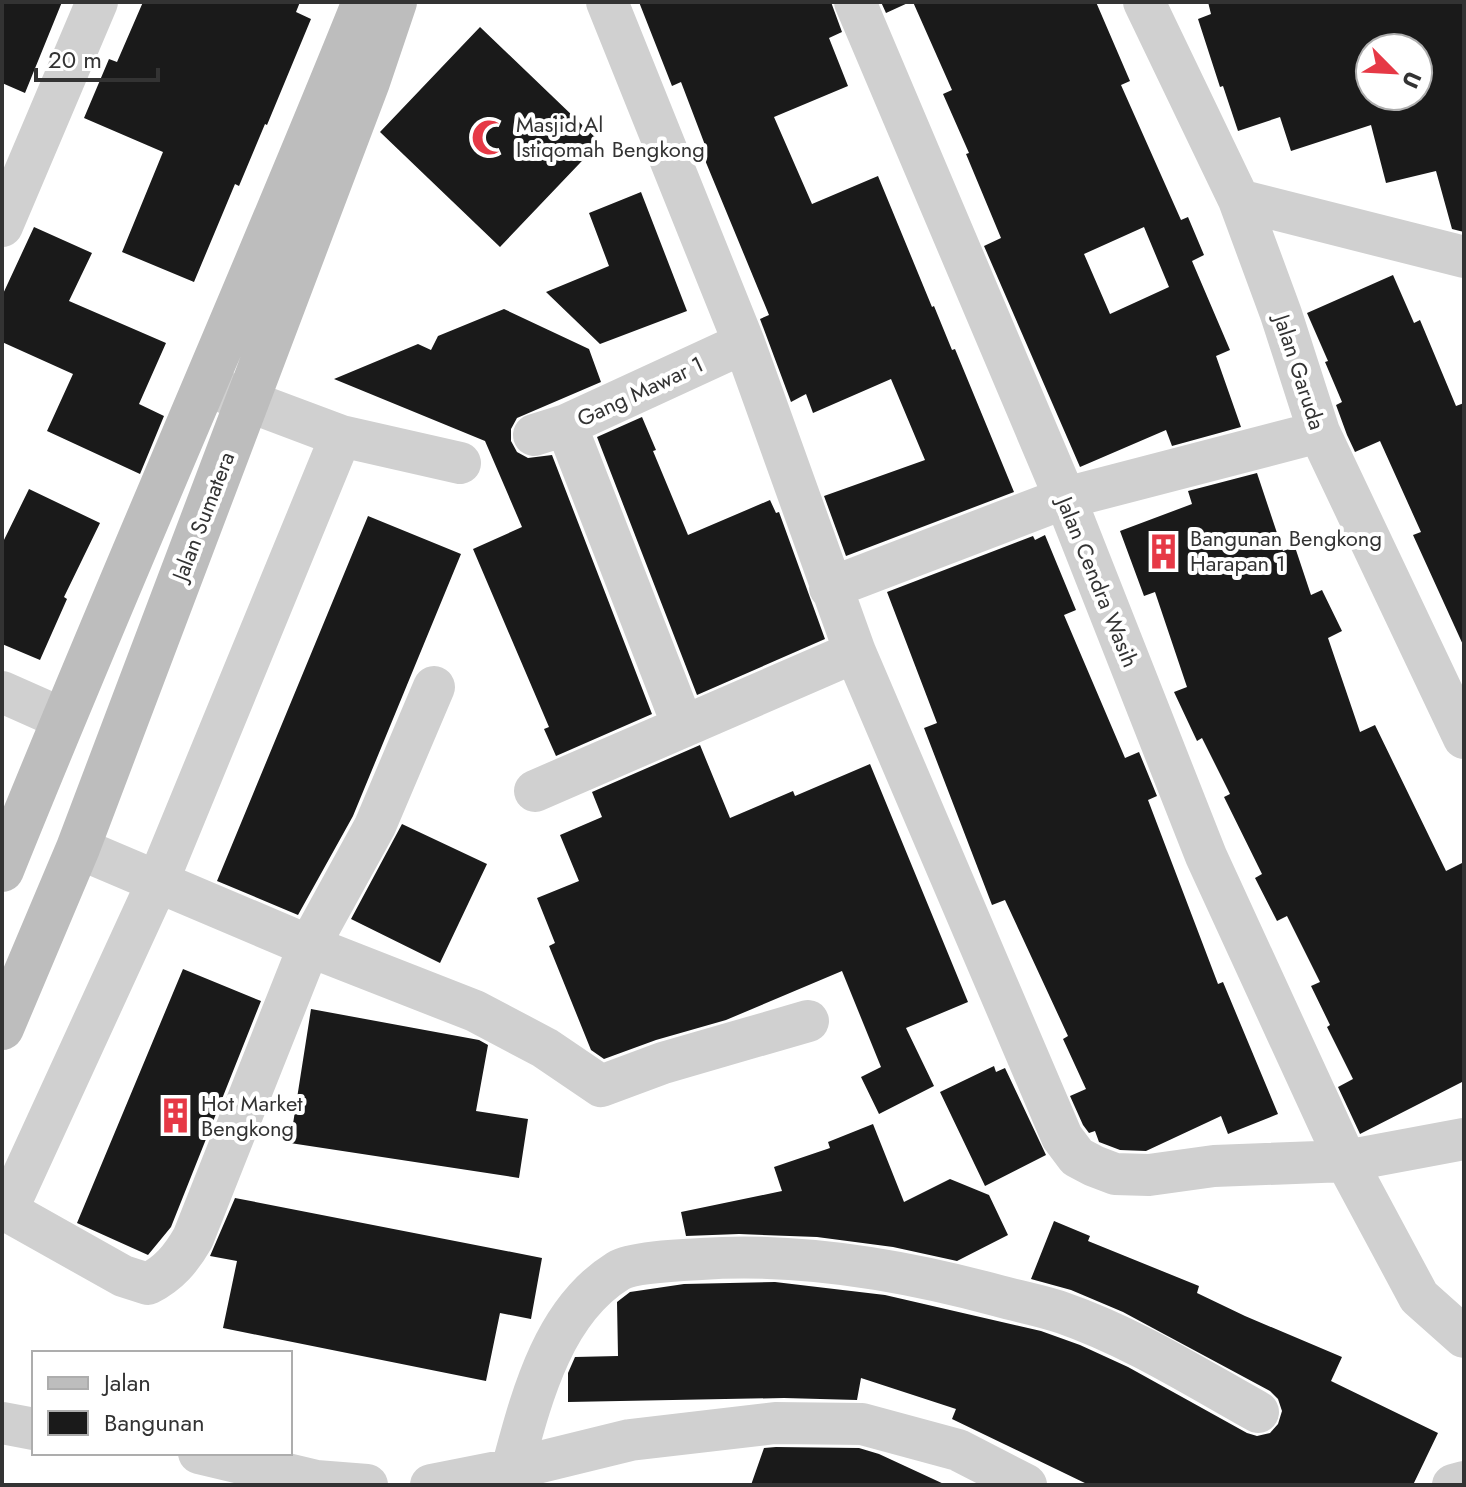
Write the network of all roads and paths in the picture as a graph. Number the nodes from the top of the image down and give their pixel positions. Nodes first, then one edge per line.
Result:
1 (97, 2) edge
2 (364, 2) edge
3 (395, 2) edge
4 (607, 2) edge
5 (855, 2) edge
6 (1144, 2) edge
7 (1239, 200) junction
8 (2, 226) edge
9 (1464, 257) edge
10 (744, 343) junction
11 (206, 385) junction
12 (247, 402) junction
13 (1319, 432) junction
14 (341, 436) junction
15 (460, 463) dead end
16 (1065, 498) junction
17 (830, 588) junction
18 (855, 652) junction
19 (434, 687) dead end
20 (2, 692) edge
21 (63, 719) junction
22 (683, 726) junction
23 (1464, 738) edge
24 (535, 791) dead end
25 (78, 848) junction
26 (2, 870) edge
27 (158, 881) junction
28 (309, 946) junction
29 (808, 1021) dead end
30 (2, 1028) edge
31 (1464, 1139) edge
32 (1346, 1161) junction
33 (4, 1209) edge
34 (1464, 1337) edge
35 (1258, 1412) dead end
36 (2, 1423) edge
37 (32, 1429) edge
38 (212, 1455) edge
39 (512, 1469) junction
40 (1464, 1482) edge
41 (367, 1485) edge
42 (431, 1485) edge
43 (1026, 1485) edge
44 (1453, 1485) edge

1 - 8 street
2 - 11 main road
3 - 12 main road, Jalan Sumatera
4 - 10 street
5 - 16 street, Jalan Cendra Wasih
6 - 7 street, Jalan Garuda
7 - 9 street
7 - 13 street, Jalan Garuda
10 - 17 street
10 - 22 street, Gang Mawar 1
11 - 12 street
11 - 21 main road
12 - 14 street
12 - 25 main road, Jalan Sumatera
13 - 16 street
13 - 23 street, Jalan Garuda
14 - 15 street
14 - 27 street
16 - 17 street
16 - 32 street, Jalan Cendra Wasih
17 - 18 street
18 - 22 street
18 - 32 street
19 - 28 street
20 - 21 street
21 - 26 main road
22 - 24 street
25 - 27 street
25 - 30 main road, Jalan Sumatera
27 - 28 street
27 - 33 street
28 - 29 street
28 - 33 street
31 - 32 street
32 - 34 street, Jalan Cendra Wasih
35 - 39 street
36 - 37 street
38 - 41 street
39 - 42 street
39 - 43 street
40 - 44 street

